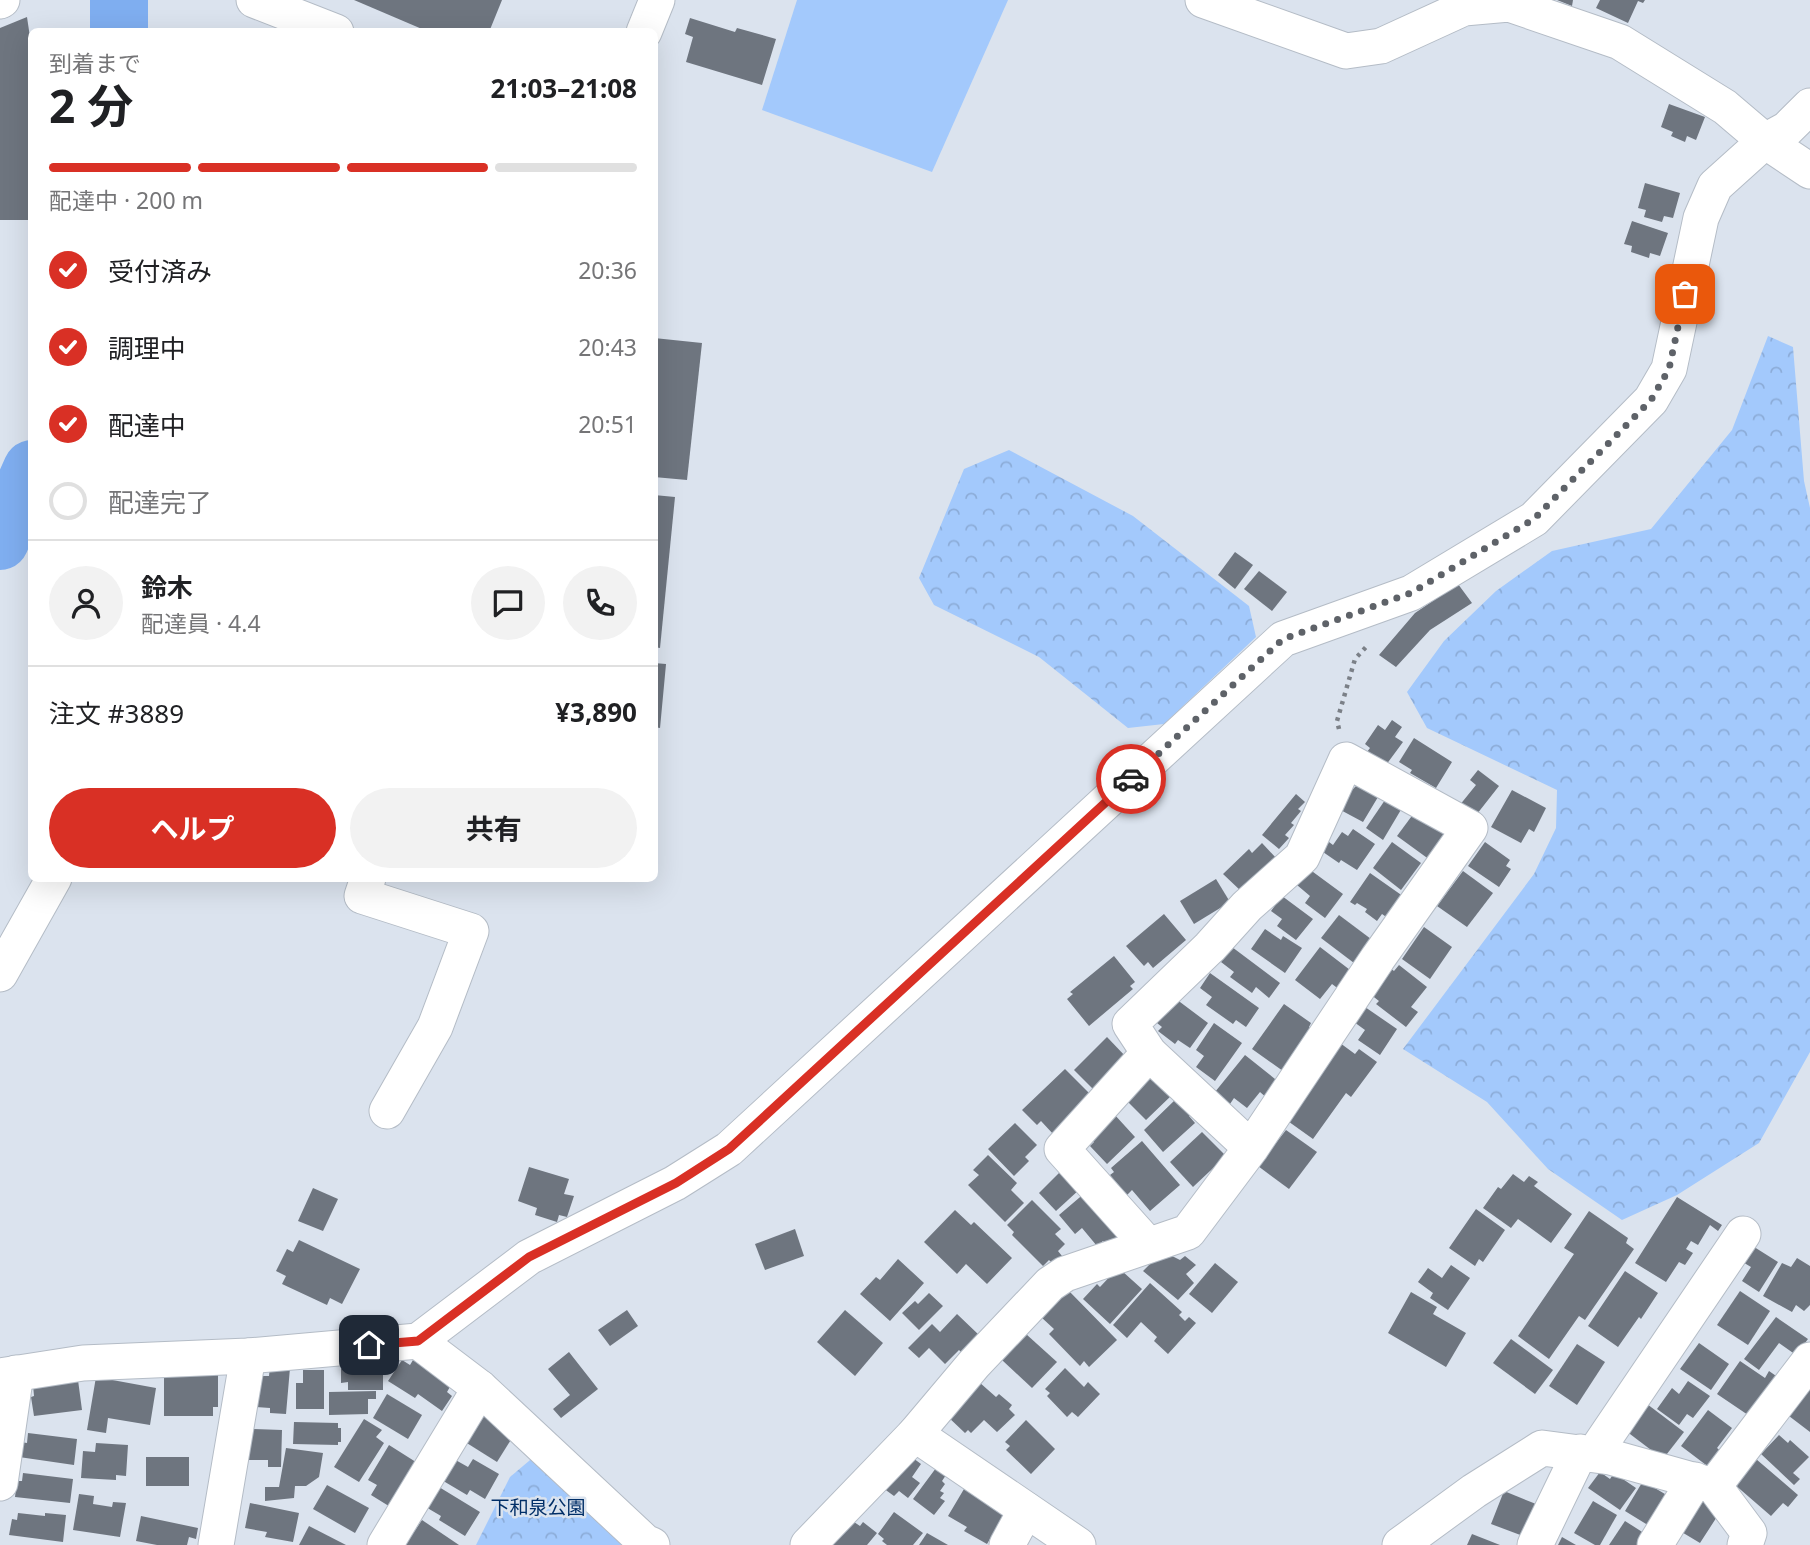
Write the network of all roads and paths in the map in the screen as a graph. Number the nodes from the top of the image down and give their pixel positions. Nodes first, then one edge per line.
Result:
1 (254, 0) edge
2 (657, 0) edge
3 (1203, 0) edge
4 (1510, 2) edge
5 (326, 28) edge
6 (646, 28) edge
7 (1810, 106) edge
8 (1765, 141) junction
9 (1810, 171) edge
10 (1371, 640) dead end
11 (1346, 760) junction
12 (52, 882) edge
13 (367, 882) edge
14 (0, 974) edge
15 (1149, 1053) junction
16 (387, 1111) dead end
17 (1251, 1148) junction
18 (1743, 1234) dead end
19 (1148, 1245) junction
20 (418, 1341) junction
21 (248, 1356) junction
22 (1810, 1360) edge
23 (8, 1374) edge
24 (480, 1388) junction
25 (915, 1434) junction
26 (1587, 1453) junction
27 (0, 1483) edge
28 (1705, 1483) junction
29 (1026, 1510) junction
30 (216, 1545) edge
31 (386, 1545) edge
32 (652, 1545) edge
33 (808, 1545) edge
34 (1007, 1545) edge
35 (1078, 1545) edge
36 (1400, 1545) edge
37 (1535, 1545) edge
38 (1655, 1545) edge
39 (1745, 1545) edge

1 - 5 street
2 - 6 street
3 - 4 street
4 - 8 street
7 - 8 street
8 - 9 street
8 - 20 street
10 - 11 path
11 - 15 street
11 - 17 street
12 - 14 street
13 - 16 street
15 - 17 street
15 - 19 street
17 - 19 street
18 - 26 street
19 - 25 street
20 - 21 street
20 - 24 street
21 - 23 street
21 - 30 street
22 - 28 street
23 - 27 street
24 - 31 street
24 - 32 street
25 - 29 street
25 - 33 street
26 - 28 street
26 - 36 street
26 - 37 street
28 - 38 street
28 - 39 street
29 - 34 street
29 - 35 street

